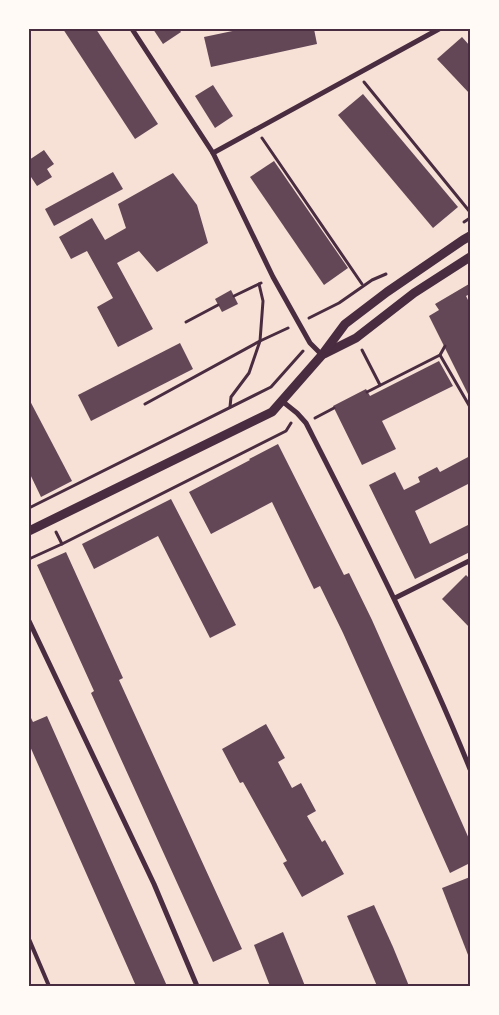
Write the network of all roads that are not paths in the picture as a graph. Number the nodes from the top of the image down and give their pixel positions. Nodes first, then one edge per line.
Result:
1 (132, 29) edge
2 (439, 29) edge
3 (213, 153) junction
4 (470, 236) edge
5 (470, 257) edge
6 (322, 356) junction
7 (282, 401) junction
8 (29, 531) edge
9 (470, 563) edge
10 (395, 598) junction
11 (29, 621) edge
12 (470, 769) edge
13 (29, 939) edge
14 (49, 986) edge
15 (197, 986) edge

1 - 3 street
2 - 3 street
3 - 6 street
4 - 6 street
5 - 6 street
6 - 7 street
7 - 8 street
7 - 10 street
9 - 10 street
10 - 12 street
11 - 15 street
13 - 14 lane

